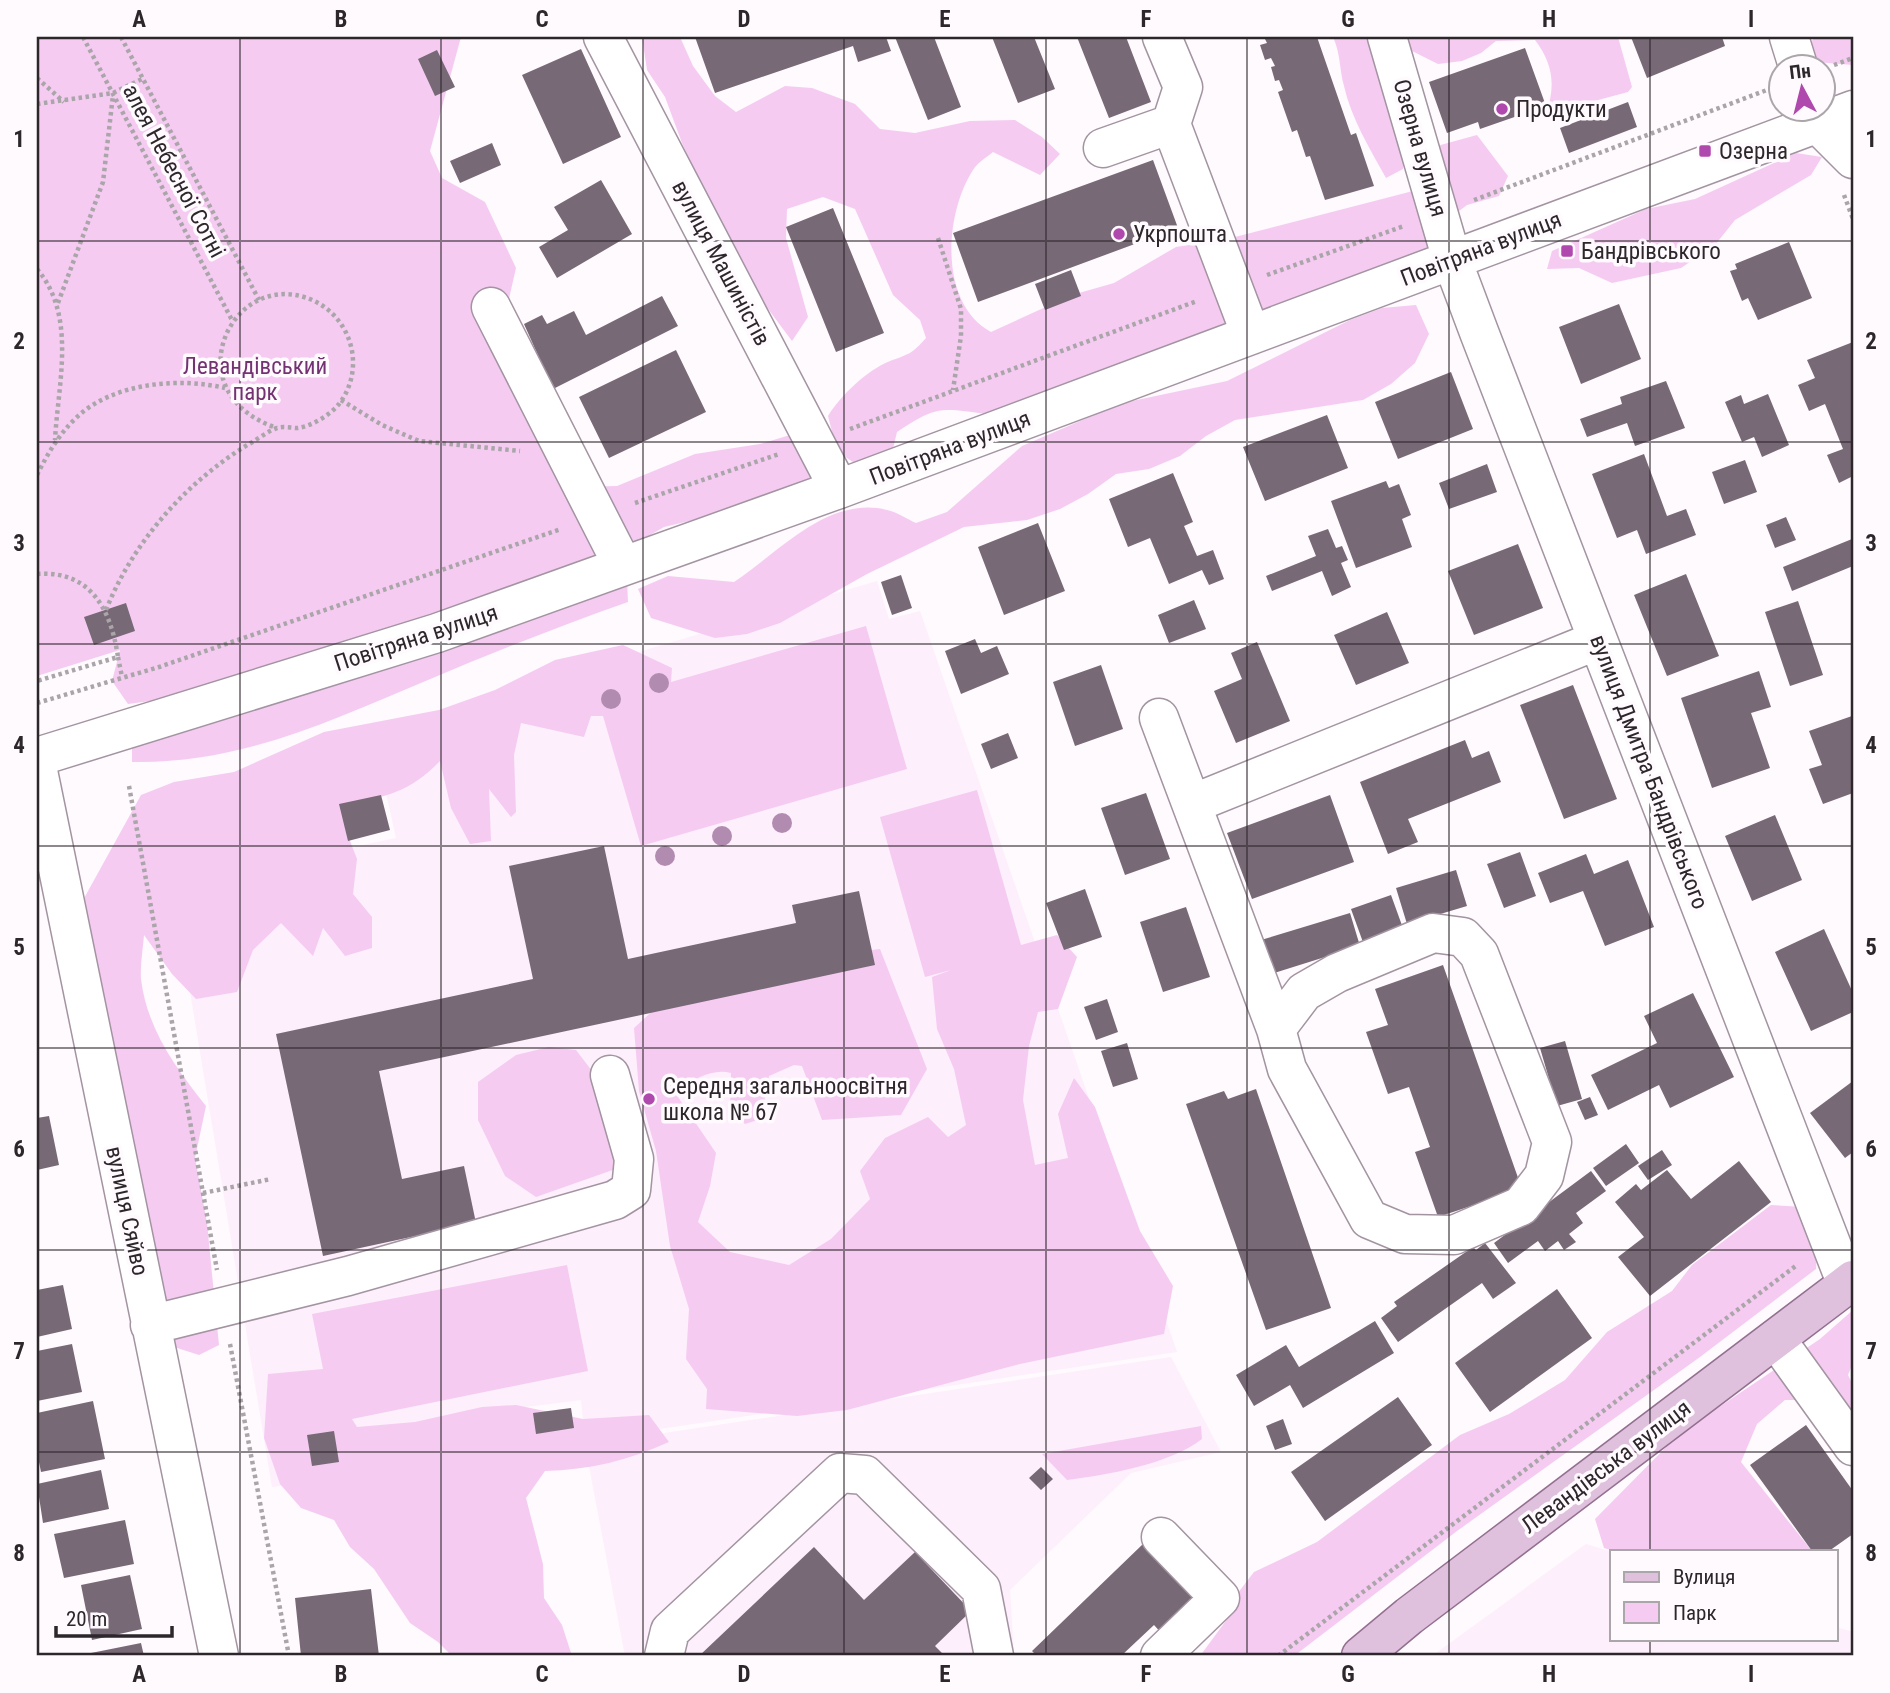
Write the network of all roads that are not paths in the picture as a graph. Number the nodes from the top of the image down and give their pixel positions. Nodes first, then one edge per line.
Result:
1 (603, 37) edge
2 (1162, 37) edge
3 (1387, 37) edge
4 (1800, 122) edge
5 (1820, 122) edge
6 (1171, 124) junction
7 (1103, 148) dead end
8 (1853, 159) edge
9 (1452, 260) junction
10 (491, 307) dead end
11 (1251, 335) junction
12 (839, 489) junction
13 (623, 566) junction
14 (1598, 640) junction
15 (1159, 718) dead end
16 (37, 757) edge
17 (37, 766) edge
18 (1192, 804) junction
19 (1276, 1029) junction
20 (610, 1075) dead end
21 (1850, 1283) edge
22 (150, 1325) junction
23 (1776, 1339) junction
24 (1853, 1446) edge
25 (1161, 1537) dead end
26 (219, 1656) edge
27 (664, 1656) edge
28 (994, 1656) edge
29 (1160, 1656) edge
30 (1361, 1656) edge

1 - 12 street, вулиця Машиністів
2 - 6 street
3 - 9 street, Озерна вулиця
4 - 9 street, Повітряна вулиця
5 - 8 street
6 - 7 street
6 - 11 street
9 - 11 street, Повітряна вулиця
9 - 14 street, вулиця Дмитра Бандрівського
10 - 13 street
11 - 12 street, Повітряна вулиця
12 - 13 street, Повітряна вулиця
13 - 16 street, Повітряна вулиця
14 - 18 street
14 - 21 street, вулиця Дмитра Бандрівського
15 - 18 street
17 - 22 street, вулиця Сяйво
18 - 19 street
19 - 19 street
20 - 22 street
21 - 23 main road, Левандівська вулиця
22 - 26 street, вулиця Сяйво
23 - 24 street
23 - 30 main road, Левандівська вулиця
25 - 29 street
27 - 28 street

